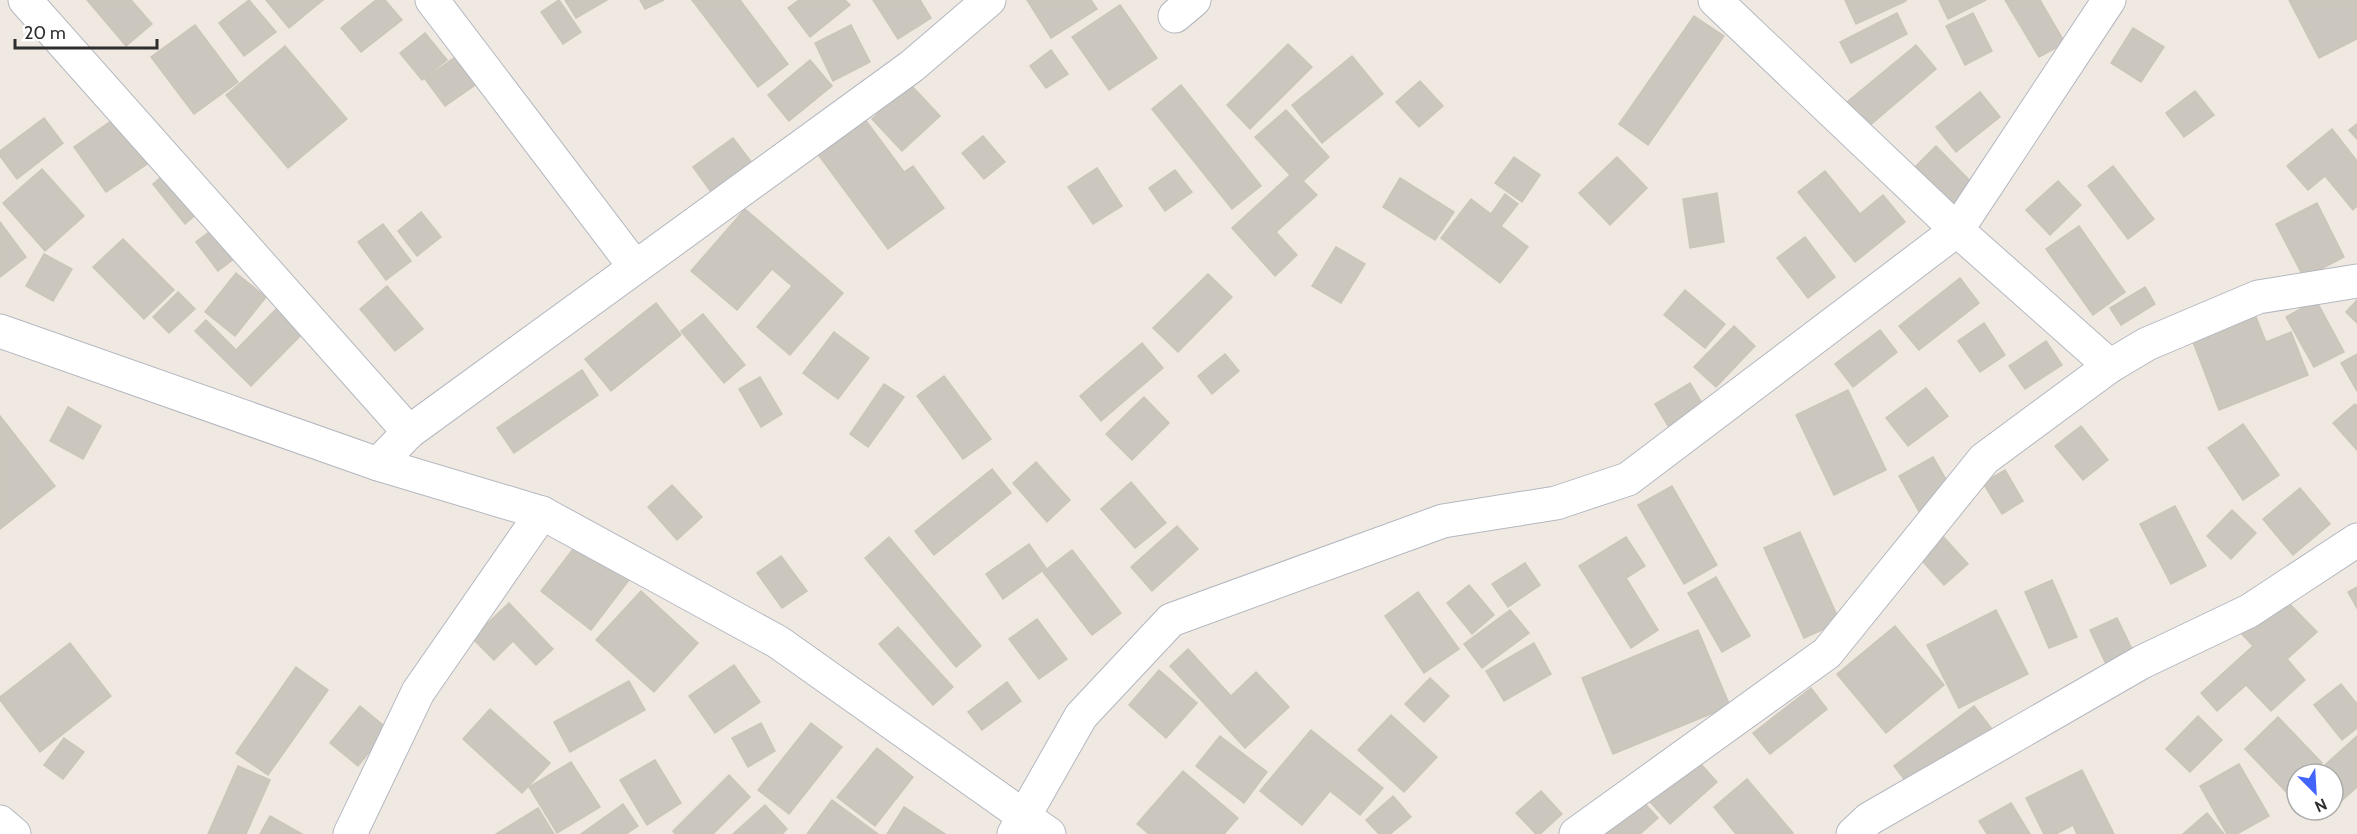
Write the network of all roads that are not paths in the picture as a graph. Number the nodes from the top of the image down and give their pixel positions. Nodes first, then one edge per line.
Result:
1 (25, 0) edge
2 (432, 0) edge
3 (988, 0) edge
4 (1715, 0) edge
5 (2109, 0) edge
6 (1956, 230) junction
7 (635, 267) junction
8 (2357, 281) edge
9 (0, 331) edge
10 (2110, 366) junction
11 (410, 432) junction
12 (378, 464) junction
13 (543, 513) junction
14 (2357, 540) edge
15 (0, 822) edge
16 (1029, 828) edge
17 (14, 834) edge
18 (350, 834) edge
19 (1576, 834) edge
20 (1853, 834) edge

1 - 11 street
2 - 7 street
3 - 7 street
4 - 6 street
5 - 6 street
6 - 10 street
6 - 16 street
7 - 11 street
8 - 10 street
9 - 12 street
10 - 19 street
11 - 12 street
12 - 13 street
13 - 16 street
13 - 18 street
14 - 20 street
15 - 17 street

